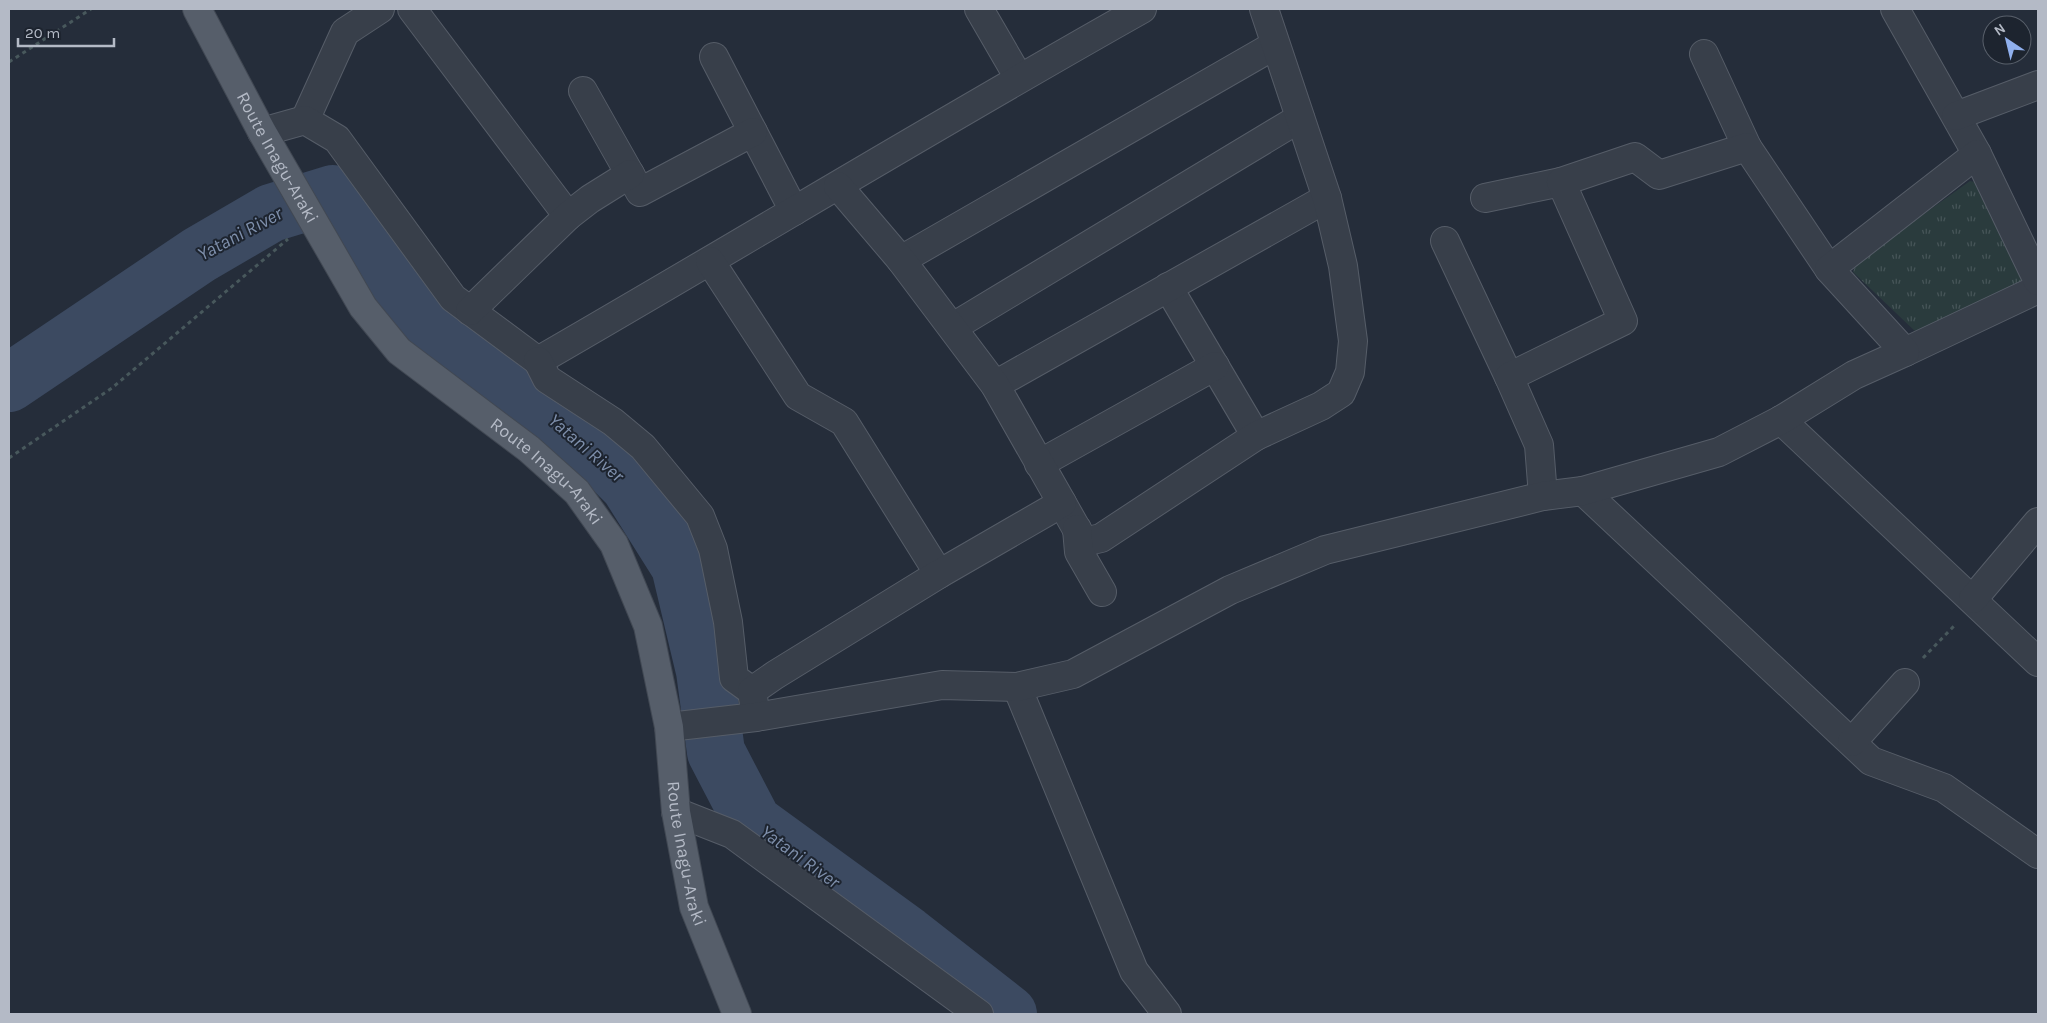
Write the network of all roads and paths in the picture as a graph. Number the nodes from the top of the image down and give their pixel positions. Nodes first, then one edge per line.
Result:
1 (91, 9) edge
2 (197, 9) edge
3 (380, 9) edge
4 (412, 9) edge
5 (979, 9) edge
6 (1142, 9) edge
7 (1264, 9) edge
8 (1895, 9) edge
9 (1275, 45) junction
10 (1704, 54) dead end
11 (714, 57) dead end
12 (9, 62) edge
13 (1020, 78) junction
14 (2038, 85) edge
15 (583, 90) dead end
16 (1956, 116) junction
17 (1300, 118) junction
18 (305, 120) junction
19 (262, 132) junction
20 (752, 132) junction
21 (1747, 147) junction
22 (1977, 154) junction
23 (630, 174) junction
24 (1561, 182) junction
25 (838, 186) junction
26 (1327, 198) junction
27 (1485, 198) dead end
28 (794, 211) junction
29 (568, 216) junction
30 (311, 217) junction
31 (1445, 241) dead end
32 (901, 260) junction
33 (710, 261) junction
34 (1830, 268) junction
35 (2038, 281) edge
36 (1168, 287) junction
37 (2038, 289) edge
38 (470, 311) junction
39 (953, 327) junction
40 (1906, 352) junction
41 (538, 361) junction
42 (1215, 366) junction
43 (1509, 377) junction
44 (995, 386) junction
45 (1781, 420) junction
46 (1256, 436) junction
47 (9, 458) edge
48 (1039, 464) junction
49 (1583, 491) junction
50 (1543, 496) junction
51 (1062, 503) junction
52 (2038, 522) edge
53 (1077, 529) junction
54 (939, 574) junction
55 (1102, 592) dead end
56 (1974, 601) junction
57 (2038, 662) edge
58 (1905, 683) joint
59 (1017, 687) junction
60 (747, 709) junction
61 (681, 725) junction
62 (1852, 742) junction
63 (676, 812) junction
64 (2038, 854) edge
65 (737, 1014) edge
66 (979, 1014) edge
67 (1167, 1014) edge

1 - 12 path
2 - 19 main road, Route Inagu-Araki
3 - 18 street
4 - 29 street
5 - 13 street
6 - 13 street
7 - 9 street
8 - 16 street
9 - 17 street
9 - 32 street
10 - 21 street
11 - 20 street
13 - 25 street
14 - 16 street
15 - 23 street
16 - 22 street
17 - 26 street
17 - 39 street
18 - 19 street
18 - 38 street
19 - 30 main road, Route Inagu-Araki
20 - 23 street
20 - 28 street
21 - 24 street
21 - 34 street
22 - 34 street
22 - 35 street
23 - 29 street
24 - 27 street
24 - 43 street
25 - 28 street
25 - 32 street
26 - 36 street
26 - 46 street
28 - 33 street
29 - 38 street
30 - 47 path
30 - 61 main road, Route Inagu-Araki
31 - 43 street
32 - 39 street
33 - 41 street
33 - 54 street
34 - 40 street
36 - 42 street
36 - 44 street
37 - 40 street
38 - 41 street
39 - 44 street
40 - 45 street
41 - 60 street
42 - 46 street
42 - 48 street
43 - 50 street
44 - 48 street
45 - 49 street
45 - 56 street
46 - 53 street
48 - 51 street
49 - 50 street
49 - 62 street
50 - 59 street
51 - 53 street
51 - 54 street
52 - 56 street
53 - 55 street
54 - 60 street
56 - 57 street
56 - 58 path
58 - 62 street
59 - 60 street
59 - 67 street
60 - 61 street
61 - 63 main road, Route Inagu-Araki
62 - 64 street
63 - 65 main road, Route Inagu-Araki
63 - 66 street

